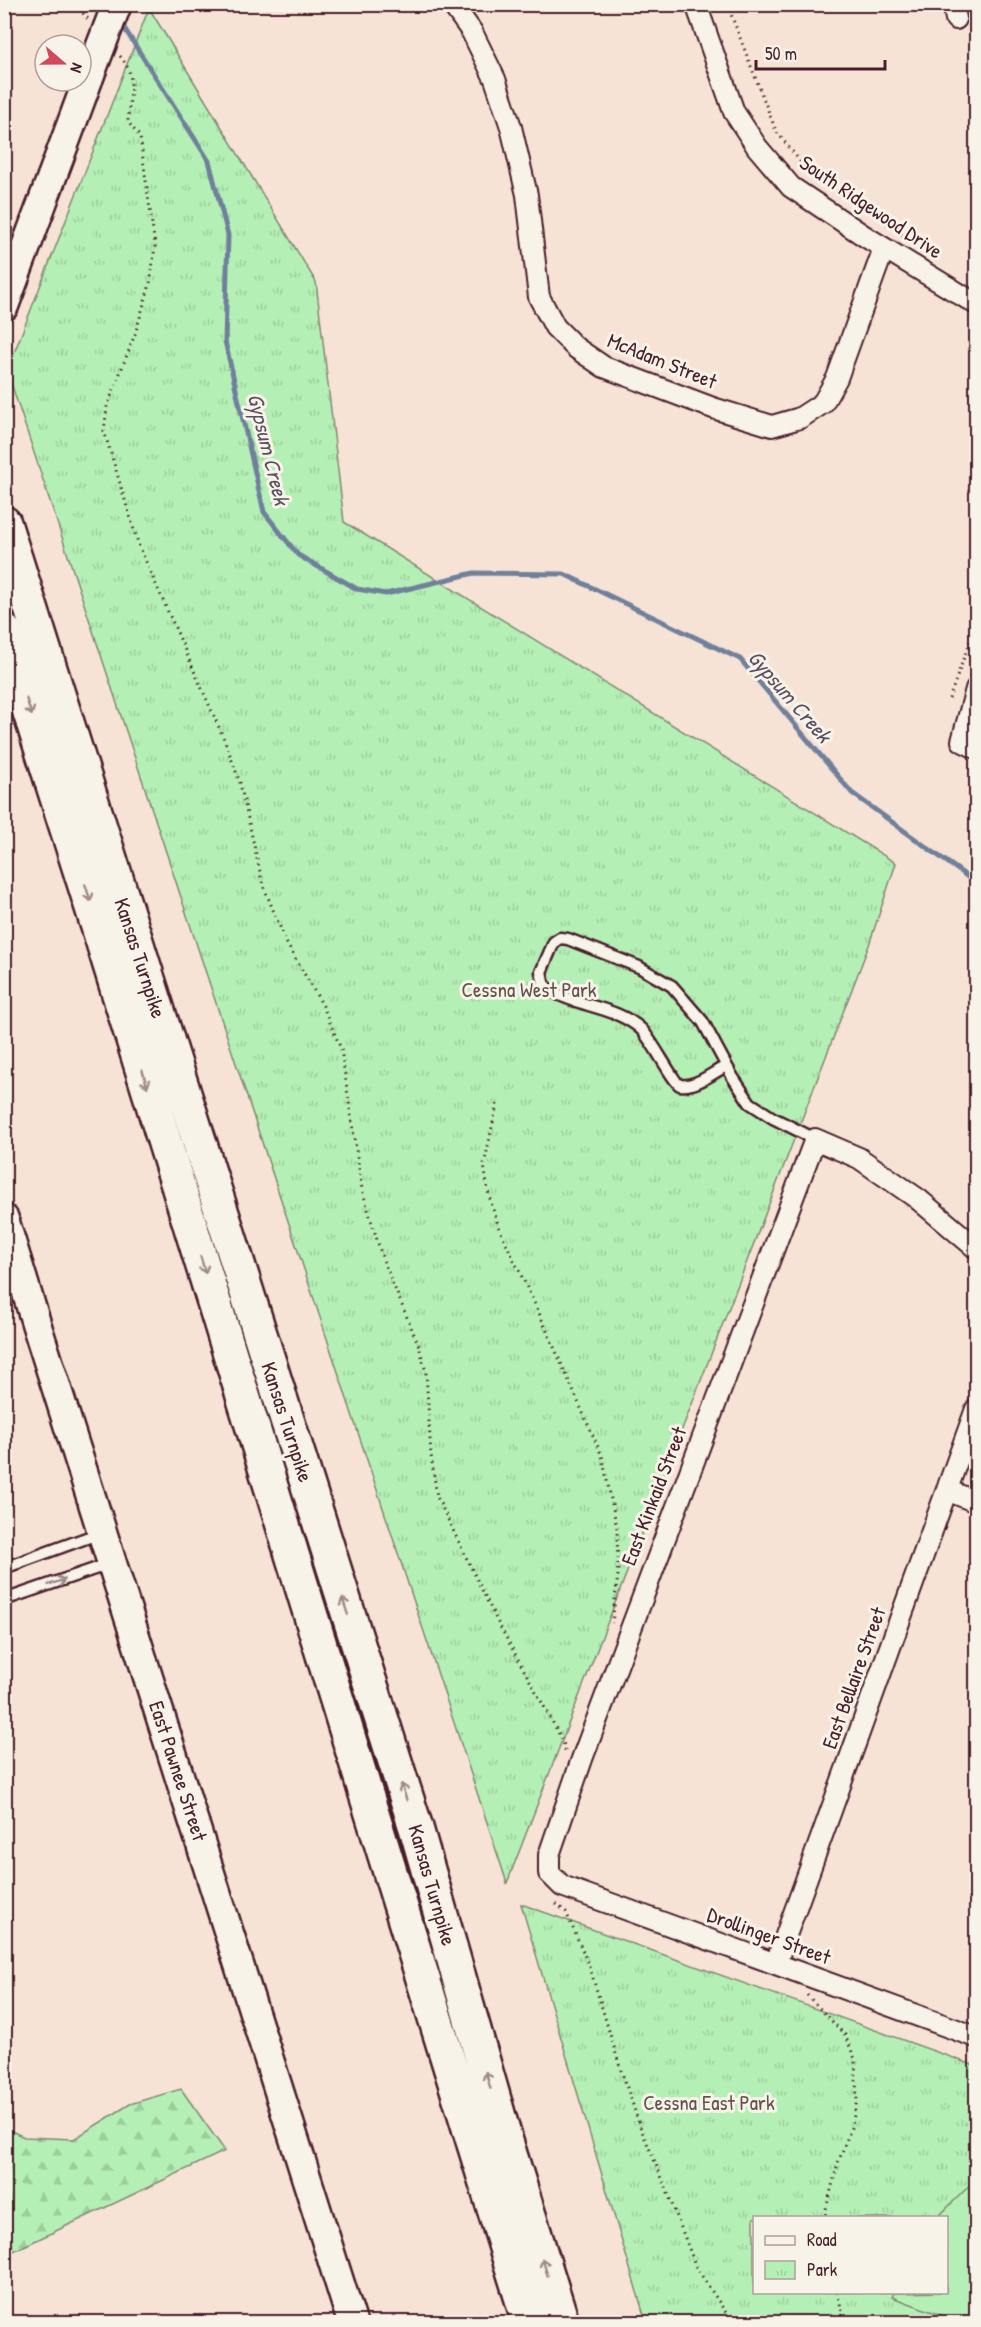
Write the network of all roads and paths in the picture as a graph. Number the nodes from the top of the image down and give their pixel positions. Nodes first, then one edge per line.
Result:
1 (75, 4) edge
2 (117, 4) edge
3 (452, 4) edge
4 (696, 4) edge
5 (727, 4) edge
6 (93, 25) dead end
7 (114, 49) dead end
8 (920, 247) dead end
9 (884, 248) junction
10 (976, 304) edge
11 (4, 306) edge
12 (4, 523) edge
13 (976, 624) edge
14 (4, 631) edge
15 (976, 689) edge
16 (949, 699) dead end
17 (969, 744) edge
18 (726, 1066) junction
19 (497, 1104) dead end
20 (815, 1139) junction
21 (4, 1219) edge
22 (976, 1248) edge
23 (976, 1409) edge
24 (947, 1490) junction
25 (976, 1502) edge
26 (100, 1533) junction
27 (110, 1564) junction
28 (4, 1568) edge
29 (4, 1600) edge
30 (611, 1629) dead end
31 (565, 1751) dead end
32 (549, 1873) joint
33 (552, 1900) dead end
34 (776, 1963) junction
35 (811, 1977) junction
36 (976, 2037) edge
37 (825, 2216) edge
38 (838, 2294) edge
39 (352, 2322) edge
40 (530, 2322) edge
41 (562, 2322) edge
42 (732, 2322) edge
43 (851, 2322) edge

1 - 6 path
2 - 11 main road, bridge
3 - 9 street, McAdam Street
4 - 9 street, South Ridgewood Drive
5 - 8 path
7 - 31 path
9 - 10 street, South Ridgewood Drive
41 -> 12 highway, Kansas Turnpike
13 - 16 path
14 -> 40 highway, Kansas Turnpike
15 - 17 street
18 - 18 lane
18 - 20 lane
19 - 30 path
20 - 22 street
20 - 32 street, East Kinkaid Street
21 - 26 main road, East Pawnee Street
23 - 24 street, East Bellaire Street
24 - 25 street
24 - 34 street, East Bellaire Street
26 - 27 main road, East Pawnee Street
26 - 28 lane
29 -> 27 lane
27 - 39 main road, East Pawnee Street
32 - 34 street, Drollinger Street
33 - 42 path
34 - 35 street, Drollinger Street
35 - 36 street, Drollinger Street
35 - 37 path
38 - 43 path

